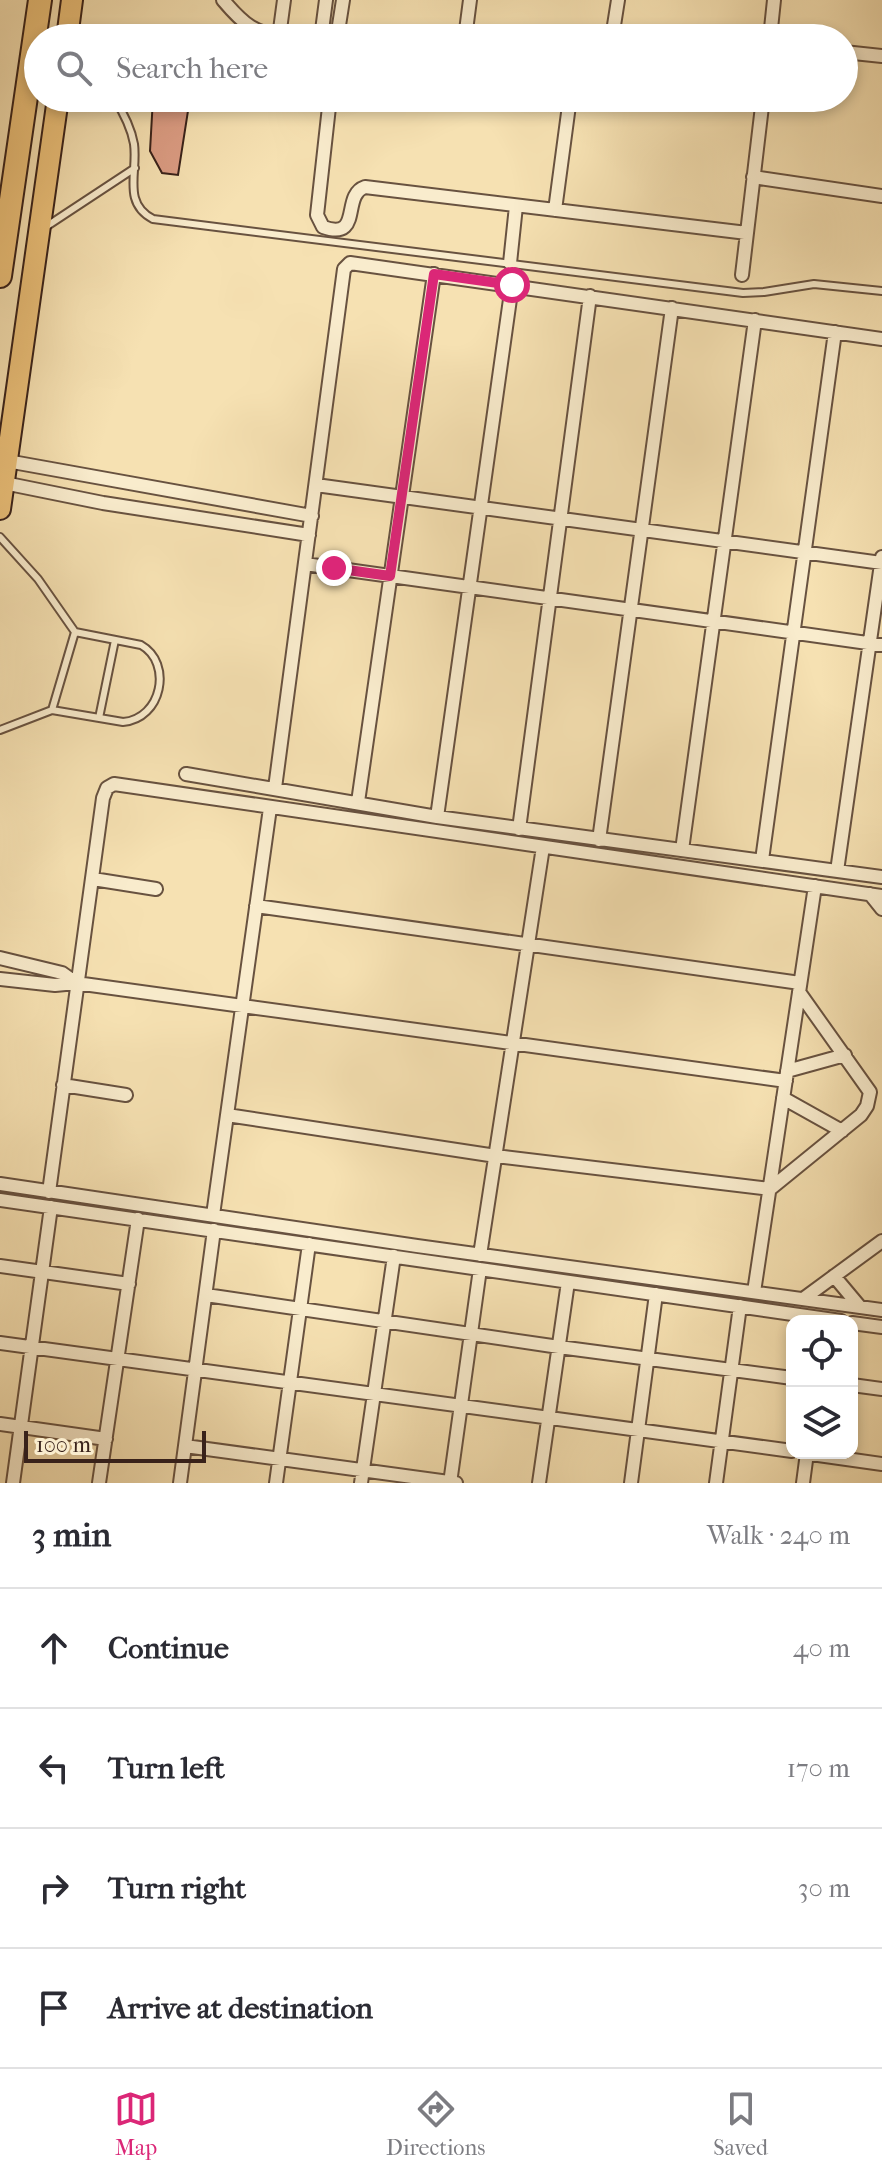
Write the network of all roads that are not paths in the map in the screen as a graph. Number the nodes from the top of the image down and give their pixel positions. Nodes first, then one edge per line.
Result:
1 (40, 0) edge
2 (72, 0) edge
3 (223, 0) edge
4 (284, 0) edge
5 (326, 0) edge
6 (343, 0) edge
7 (470, 0) edge
8 (618, 0) edge
9 (774, 0) edge
10 (37, 24) edge
11 (70, 24) edge
12 (245, 24) edge
13 (283, 24) edge
14 (323, 24) edge
15 (339, 24) edge
16 (467, 24) edge
17 (614, 24) edge
18 (771, 24) edge
19 (858, 53) edge
20 (882, 56) edge
21 (24, 110) edge
22 (56, 112) edge
23 (122, 112) edge
24 (328, 112) edge
25 (568, 112) edge
26 (761, 112) edge
27 (135, 168) junction
28 (753, 177) junction
29 (882, 196) edge
30 (516, 206) junction
31 (555, 210) junction
32 (40, 231) junction
33 (747, 233) junction
34 (510, 263) junction
35 (434, 274) junction
36 (742, 275) dead end
37 (0, 276) edge
38 (512, 285) junction
39 (882, 291) edge
40 (590, 296) junction
41 (672, 308) junction
42 (755, 320) junction
43 (835, 332) junction
44 (882, 339) edge
45 (7, 461) junction
46 (88, 476) junction
47 (4, 483) junction
48 (316, 485) junction
49 (158, 488) junction
50 (402, 496) junction
51 (86, 499) junction
52 (480, 507) junction
53 (0, 509) edge
54 (155, 510) junction
55 (288, 512) junction
56 (312, 516) junction
57 (560, 519) junction
58 (642, 530) junction
59 (286, 531) junction
60 (309, 535) junction
61 (0, 537) edge
62 (725, 541) junction
63 (805, 553) junction
64 (882, 557) edge
65 (882, 563) edge
66 (305, 564) junction
67 (390, 576) junction
68 (469, 587) junction
69 (550, 599) junction
70 (631, 610) junction
71 (714, 622) junction
72 (75, 632) junction
73 (794, 633) junction
74 (115, 640) junction
75 (876, 644) edge
76 (52, 710) junction
77 (99, 718) junction
78 (0, 730) edge
79 (186, 774) dead end
80 (275, 788) junction
81 (358, 802) junction
82 (270, 808) junction
83 (437, 817) junction
84 (519, 829) junction
85 (599, 840) junction
86 (543, 847) junction
87 (682, 850) junction
88 (762, 860) junction
89 (837, 871) junction
90 (882, 877) edge
91 (93, 879) junction
92 (815, 886) junction
93 (156, 889) dead end
94 (876, 895) edge
95 (256, 906) junction
96 (882, 909) edge
97 (528, 944) junction
98 (0, 958) edge
99 (26, 966) junction
100 (0, 979) edge
101 (24, 981) junction
102 (76, 983) junction
103 (799, 988) junction
104 (242, 1007) junction
105 (512, 1044) junction
106 (845, 1055) junction
107 (786, 1076) junction
108 (63, 1085) junction
109 (876, 1091) edge
110 (126, 1095) dead end
111 (783, 1098) junction
112 (866, 1107) junction
113 (882, 1109) edge
114 (227, 1115) junction
115 (842, 1131) junction
116 (496, 1156) junction
117 (0, 1184) edge
118 (770, 1189) junction
119 (49, 1192) junction
120 (0, 1200) edge
121 (51, 1207) junction
122 (213, 1215) junction
123 (138, 1219) junction
124 (214, 1230) junction
125 (882, 1241) edge
126 (309, 1244) junction
127 (480, 1255) junction
128 (394, 1256) junction
129 (0, 1266) edge
130 (480, 1269) junction
131 (42, 1272) junction
132 (834, 1276) junction
133 (568, 1282) junction
134 (129, 1284) junction
135 (754, 1292) junction
136 (656, 1294) junction
137 (206, 1295) junction
138 (803, 1299) junction
139 (740, 1306) junction
140 (301, 1307) junction
141 (860, 1307) junction
142 (882, 1310) edge
143 (795, 1315) edge
144 (385, 1320) junction
145 (858, 1324) edge
146 (882, 1327) edge
147 (472, 1334) junction
148 (0, 1343) edge
149 (31, 1347) junction
150 (559, 1347) junction
151 (118, 1359) junction
152 (647, 1359) junction
153 (196, 1370) junction
154 (731, 1370) junction
155 (786, 1377) edge
156 (290, 1383) junction
157 (858, 1386) edge
158 (882, 1389) edge
159 (374, 1394) junction
160 (461, 1406) junction
161 (548, 1418) junction
162 (0, 1424) edge
163 (20, 1427) junction
164 (638, 1430) junction
165 (106, 1439) junction
166 (721, 1442) junction
167 (185, 1446) junction
168 (786, 1450) edge
169 (805, 1459) edge
170 (847, 1459) edge
171 (280, 1460) junction
172 (882, 1464) edge
173 (362, 1477) edge
174 (13, 1483) edge
175 (99, 1483) edge
176 (180, 1483) edge
177 (276, 1483) edge
178 (452, 1483) edge
179 (539, 1483) edge
180 (631, 1483) edge
181 (716, 1483) edge
182 (803, 1483) edge

1 - 10 highway
2 - 11 main road
3 - 12 street
4 - 13 street
5 - 14 street
6 - 15 street
7 - 16 street
8 - 17 street
9 - 18 street
19 - 20 street
21 - 37 highway
22 - 32 main road
23 - 27 lane
24 - 30 street
25 - 31 street
26 - 28 street
27 - 32 lane
27 - 34 lane
28 - 29 street
28 - 33 street
30 - 31 street
30 - 34 street
31 - 33 street
32 - 45 main road
33 - 36 street
34 - 39 lane
35 - 38 street
35 - 48 street
35 - 50 street
38 - 40 street
38 - 52 street
40 - 41 street
40 - 57 street
41 - 42 street
41 - 58 street
42 - 43 street
42 - 62 street
43 - 44 street
43 - 63 street
45 - 46 street
45 - 47 main road
46 - 49 street
46 - 51 street
47 - 51 street
47 - 53 main road
48 - 50 street
48 - 56 street
49 - 54 street
49 - 55 street
50 - 52 street
50 - 67 street
51 - 54 street
52 - 57 street
52 - 68 street
54 - 59 street
55 - 56 street
55 - 59 street
56 - 60 street
57 - 58 street
57 - 69 street
58 - 62 street
58 - 70 street
59 - 60 street
60 - 66 street
61 - 72 lane
62 - 63 street
62 - 71 street
63 - 65 street
63 - 73 street
64 - 65 street
65 - 75 street
66 - 67 street
66 - 80 street
67 - 68 street
67 - 81 street
68 - 69 street
68 - 83 street
69 - 70 street
69 - 84 street
70 - 71 street
70 - 85 street
71 - 73 street
71 - 87 street
72 - 74 lane
72 - 76 lane
73 - 75 street
73 - 88 street
74 - 77 lane
74 - 77 lane
75 - 89 street
76 - 77 lane
76 - 78 lane
79 - 80 street
80 - 81 street
81 - 83 street
82 - 86 street
82 - 91 street
82 - 95 street
83 - 84 street
84 - 85 street
85 - 87 street
86 - 92 street
86 - 97 street
87 - 88 street
88 - 89 street
89 - 90 street
91 - 93 street
91 - 102 street
92 - 94 street
92 - 103 street
94 - 96 street
95 - 97 street
95 - 104 street
97 - 103 street
97 - 105 street
98 - 99 street
99 - 101 street
99 - 102 street
100 - 101 street
101 - 102 street
102 - 104 street
102 - 108 street
103 - 106 street
103 - 107 street
104 - 105 street
104 - 114 street
105 - 107 street
105 - 116 street
106 - 107 street
106 - 109 street
107 - 111 street
108 - 110 street
108 - 119 street
109 - 112 street
111 - 115 street
111 - 118 street
112 - 113 street
112 - 115 street
114 - 116 street
114 - 122 street
115 - 118 street
116 - 118 street
116 - 127 street
117 - 119 street
118 - 135 street
119 - 122 street
120 - 121 street
121 - 123 street
121 - 131 street
122 - 127 street
123 - 124 street
123 - 134 street
124 - 126 street
124 - 137 street
125 - 132 street
126 - 128 street
126 - 140 street
127 - 135 street
128 - 130 street
128 - 144 street
129 - 131 street
130 - 133 street
130 - 147 street
131 - 134 street
131 - 149 street
132 - 138 street
132 - 141 street
133 - 136 street
133 - 150 street
134 - 151 street
135 - 138 street
136 - 139 street
136 - 152 street
137 - 140 street
137 - 153 street
138 - 141 street
139 - 143 street
139 - 154 street
140 - 144 street
140 - 156 street
141 - 142 street
144 - 147 street
144 - 159 street
145 - 146 street
147 - 150 street
147 - 160 street
148 - 149 street
149 - 151 street
149 - 163 street
150 - 152 street
150 - 161 street
151 - 153 street
151 - 165 street
152 - 154 street
152 - 164 street
153 - 156 street
153 - 167 street
154 - 155 street
154 - 166 street
156 - 159 street
156 - 171 street
157 - 158 street
159 - 160 street
159 - 173 street
160 - 161 street
160 - 178 street
161 - 164 street
161 - 179 street
162 - 163 street
163 - 165 street
163 - 174 street
164 - 166 street
164 - 180 street
165 - 175 street
166 - 168 street
166 - 181 street
167 - 171 street
167 - 176 street
169 - 182 street
170 - 172 street
171 - 173 street
171 - 177 street
173 - 178 street

